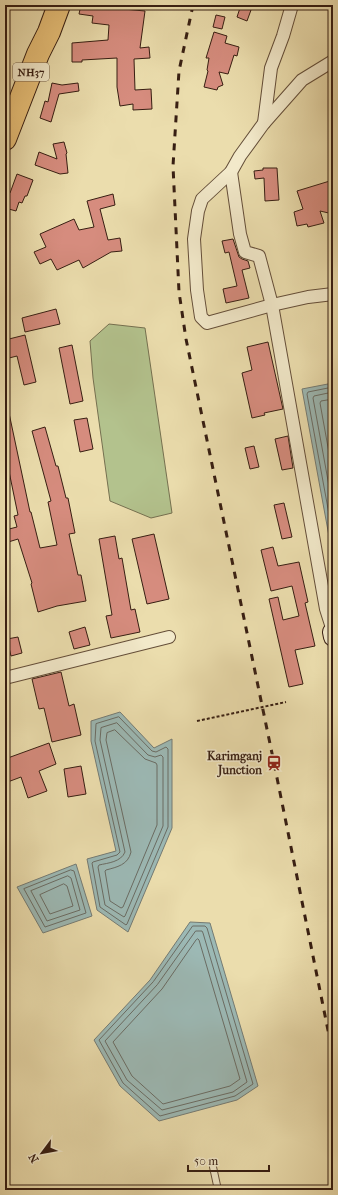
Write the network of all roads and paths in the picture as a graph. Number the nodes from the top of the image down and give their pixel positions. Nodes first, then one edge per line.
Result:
1 (59, 5) edge
2 (292, 5) edge
3 (333, 61) edge
4 (264, 123) junction
5 (5, 139) edge
6 (231, 172) junction
7 (333, 294) edge
8 (272, 305) junction
9 (333, 633) edge
10 (169, 637) dead end
11 (5, 678) edge
12 (286, 702) dead end
13 (197, 721) dead end
14 (213, 1167) dead end
15 (218, 1190) edge

1 - 5 highway, NH37
2 - 4 street
3 - 4 street
4 - 6 street
6 - 8 street
6 - 8 street
7 - 8 street
8 - 9 street
10 - 11 street
12 - 13 path, bridge
14 - 15 lane

